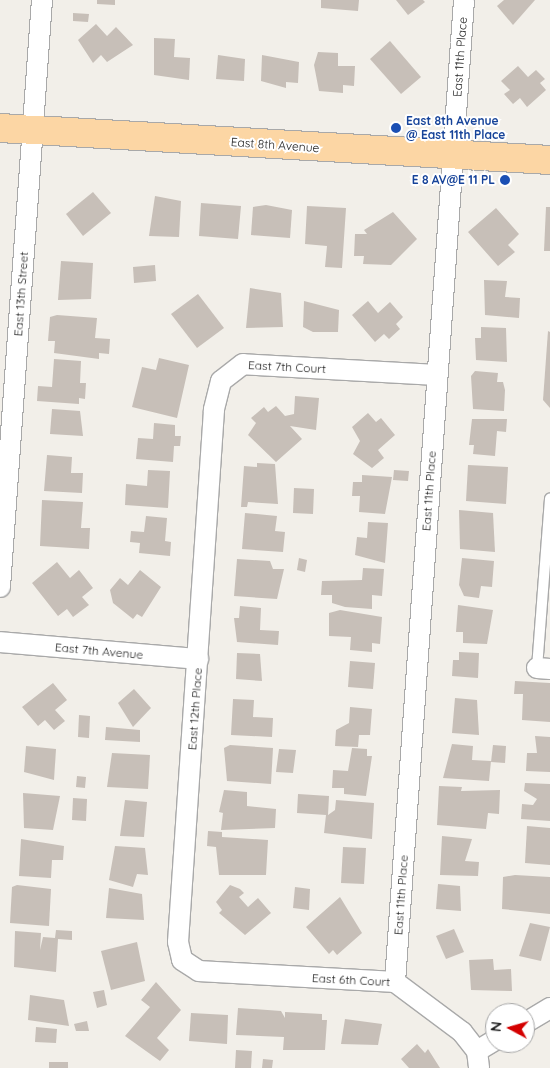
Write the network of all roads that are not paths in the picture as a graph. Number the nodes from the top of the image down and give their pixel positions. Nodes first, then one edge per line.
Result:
1 (42, 0) edge
2 (464, 0) edge
3 (0, 128) edge
4 (33, 130) junction
5 (452, 155) junction
6 (550, 160) edge
7 (437, 375) junction
8 (212, 457) joint
9 (550, 498) edge
10 (0, 588) edge
11 (0, 642) edge
12 (198, 659) junction
13 (544, 668) edge
14 (182, 960) joint
15 (395, 982) junction
16 (550, 1008) edge
17 (535, 1017) edge
18 (478, 1059) edge

1 - 4 street, East 13th Street
2 - 5 street, East 11th Place
3 - 4 main road, East 8th Avenue
4 - 5 main road, East 8th Avenue
4 - 10 street, East 13th Street
5 - 6 main road, East 8th Avenue
5 - 7 street, East 11th Place
7 - 8 street, East 7th Court
7 - 15 street, East 11th Place
8 - 12 street, East 12th Place
9 - 13 lane
11 - 12 street, East 7th Avenue
12 - 14 street, East 12th Place
14 - 15 street, East 6th Court
15 - 18 street, East 6th Court
16 - 17 street

